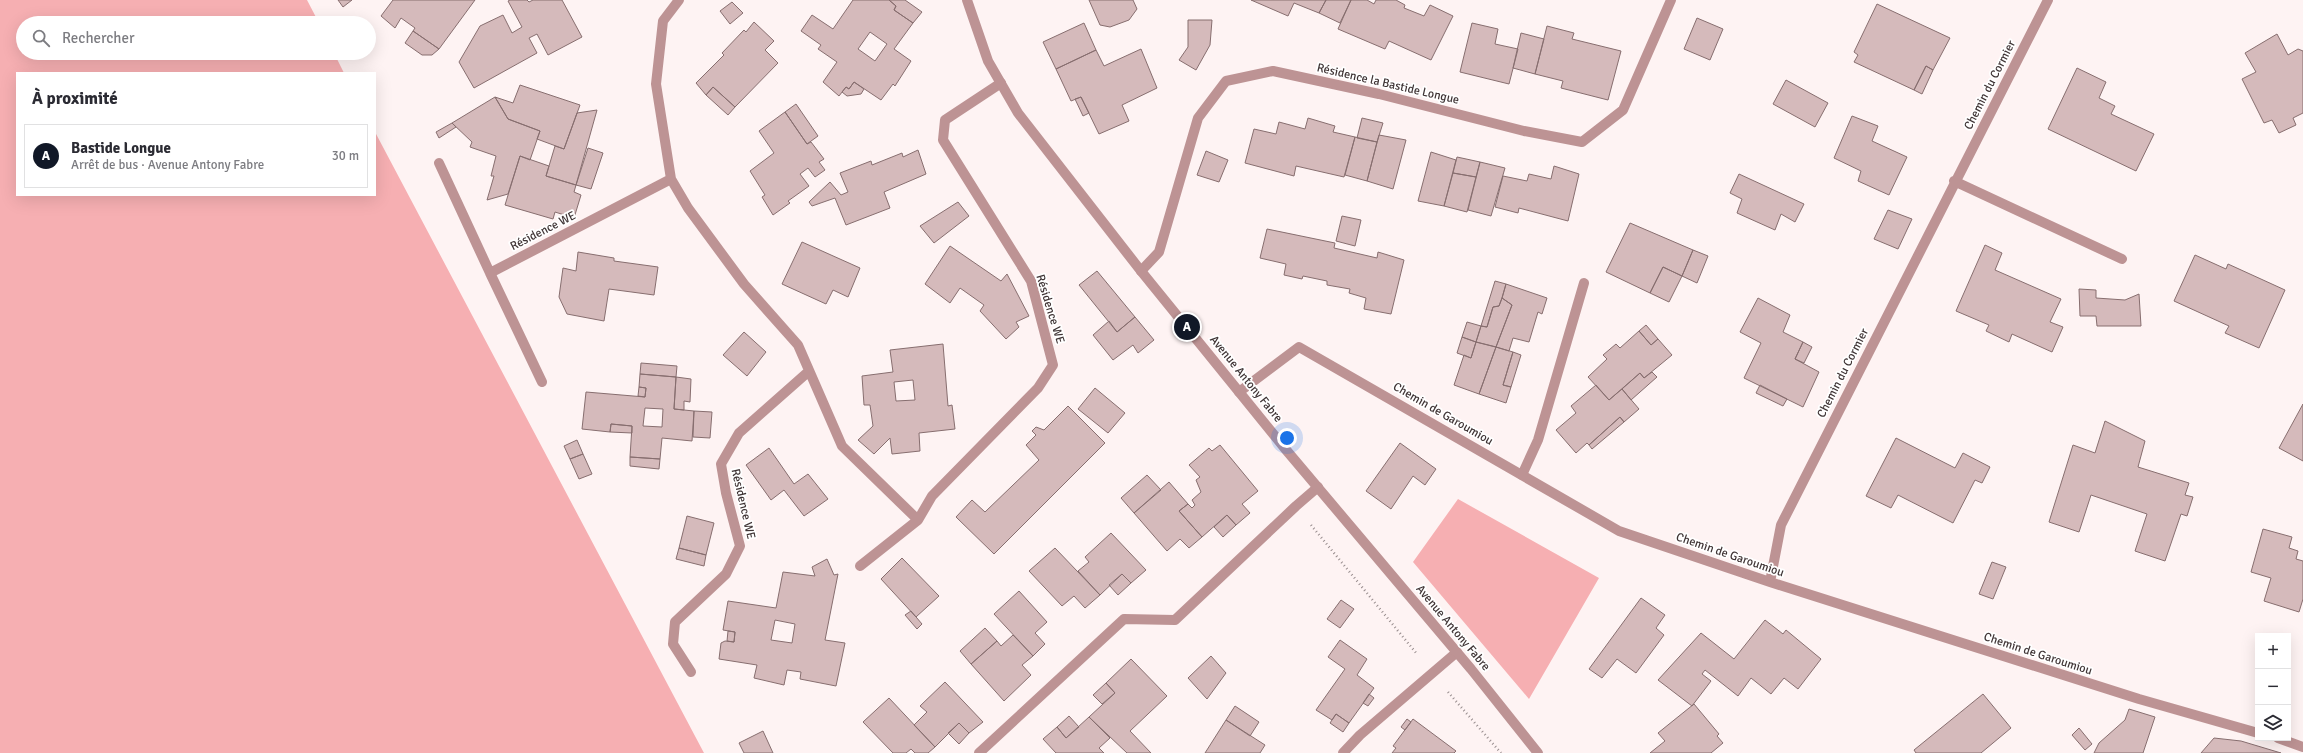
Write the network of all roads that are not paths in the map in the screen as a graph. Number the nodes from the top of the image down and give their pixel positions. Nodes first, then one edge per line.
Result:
1 (679, 0) edge
2 (967, 0) edge
3 (1671, 0) edge
4 (2048, 0) edge
5 (1001, 83) junction
6 (438, 163) dead end
7 (671, 179) junction
8 (1954, 181) junction
9 (2122, 259) dead end
10 (1141, 271) junction
11 (490, 273) junction
12 (1584, 283) dead end
13 (808, 372) junction
14 (542, 382) dead end
15 (1239, 392) junction
16 (1522, 475) junction
17 (1318, 487) junction
18 (918, 520) junction
19 (860, 566) dead end
20 (1770, 582) junction
21 (1457, 652) junction
22 (691, 672) dead end
23 (2255, 732) edge
24 (2286, 741) edge
25 (2303, 747) edge
26 (979, 753) edge
27 (1343, 753) edge
28 (1538, 753) edge

1 - 7 street
2 - 5 street, Avenue Antony Fabre
3 - 10 street, Résidence la Bastide Longue
4 - 8 street, Chemin du Cormier
5 - 10 street, Avenue Antony Fabre
5 - 18 street, Résidence WE
6 - 11 street
7 - 11 street, Résidence WE
7 - 13 street
8 - 9 street
8 - 20 street, Chemin du Cormier
10 - 15 street, Avenue Antony Fabre
11 - 14 street
12 - 16 street
13 - 18 street
13 - 22 street, Résidence WE
15 - 16 street, Chemin de Garoumiou
15 - 17 street, Avenue Antony Fabre
16 - 20 street, Chemin de Garoumiou
17 - 21 street, Avenue Antony Fabre
17 - 26 street
18 - 19 street, Résidence WE
20 - 23 street, Chemin de Garoumiou
21 - 27 street
21 - 28 street, Avenue Antony Fabre
24 - 25 street

